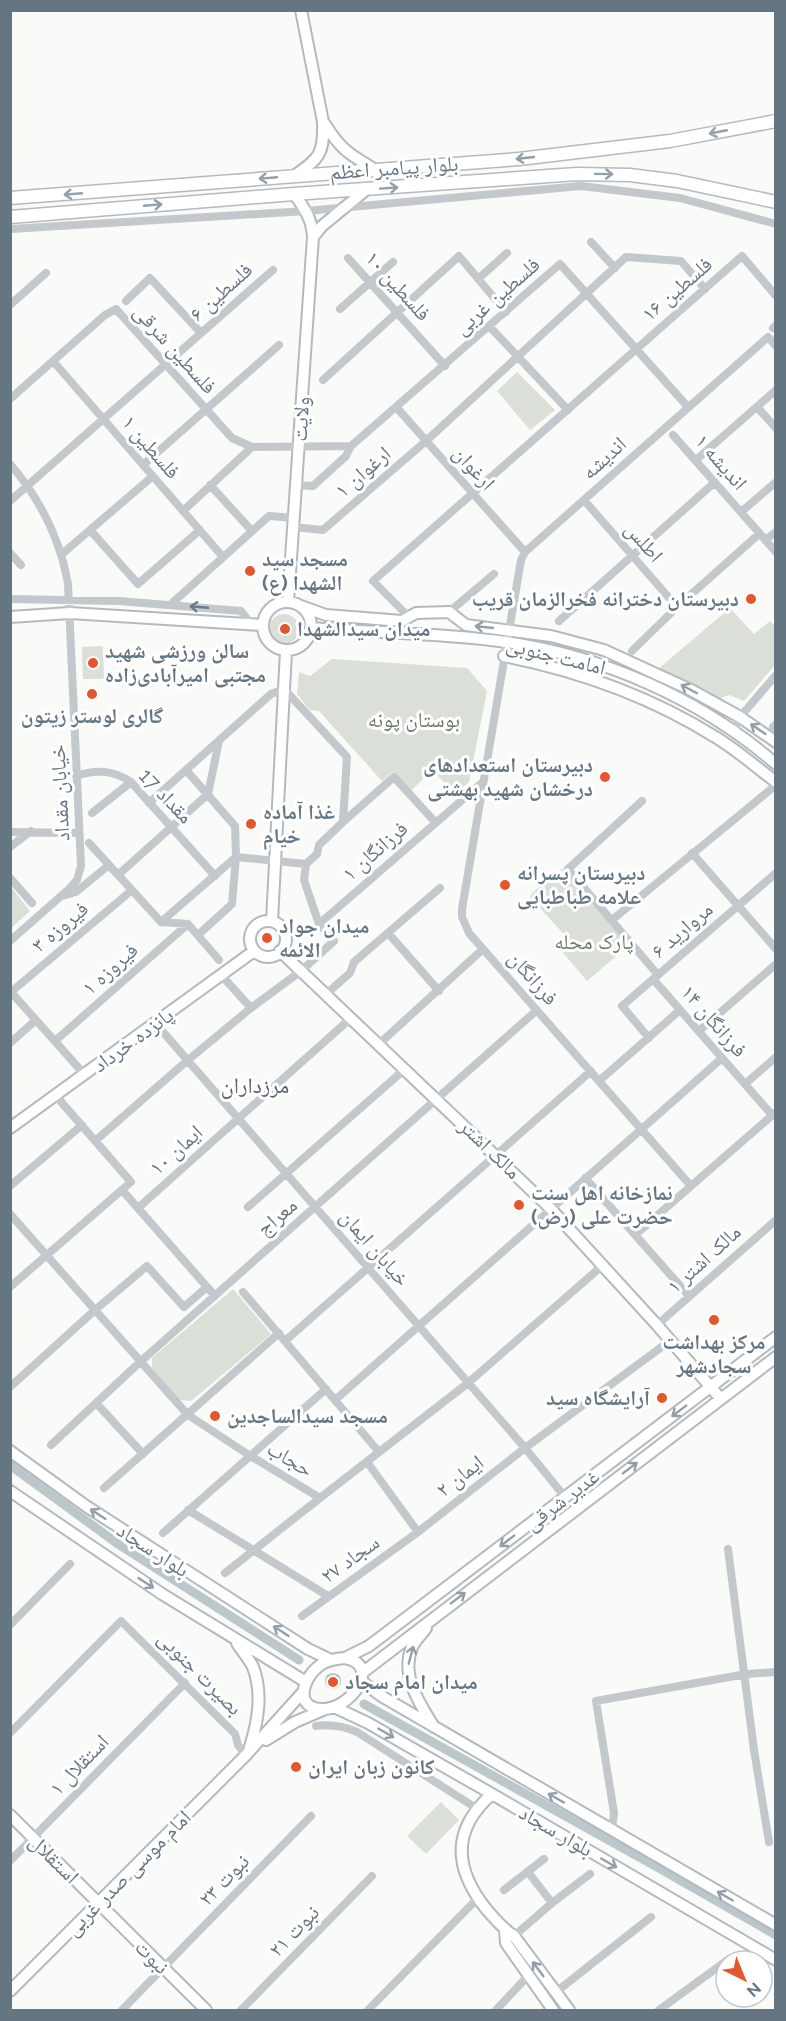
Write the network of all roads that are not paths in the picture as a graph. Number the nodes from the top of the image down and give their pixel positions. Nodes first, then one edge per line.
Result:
1 (301, 10) edge
2 (776, 121) edge
3 (323, 122) junction
4 (374, 169) junction
5 (294, 176) junction
6 (367, 189) junction
7 (294, 194) junction
8 (10, 198) edge
9 (776, 202) edge
10 (348, 206) junction
11 (306, 211) junction
12 (10, 217) edge
13 (776, 224) edge
14 (10, 229) edge
15 (313, 237) junction
16 (591, 242) dead end
17 (507, 253) dead end
18 (348, 258) dead end
19 (393, 262) dead end
20 (615, 268) junction
21 (273, 270) dead end
22 (46, 273) dead end
23 (478, 279) junction
24 (370, 282) junction
25 (705, 289) junction
26 (587, 293) junction
27 (776, 296) edge
28 (126, 301) dead end
29 (10, 305) edge
30 (340, 309) dead end
31 (397, 312) junction
32 (506, 312) junction
33 (490, 327) junction
34 (201, 333) junction
35 (279, 345) dead end
36 (776, 346) edge
37 (637, 349) junction
38 (517, 357) junction
39 (52, 362) junction
40 (166, 365) junction
41 (445, 366) junction
42 (323, 380) dead end
43 (776, 390) edge
44 (10, 399) edge
45 (688, 407) junction
46 (757, 407) junction
47 (397, 408) junction
48 (205, 410) junction
49 (568, 410) junction
50 (104, 420) junction
51 (776, 428) edge
52 (673, 435) dead end
53 (426, 441) junction
54 (351, 446) junction
55 (252, 447) junction
56 (298, 448) junction
57 (696, 460) junction
58 (10, 465) edge
59 (143, 465) junction
60 (153, 476) junction
61 (714, 482) junction
62 (776, 482) edge
63 (29, 485) junction
64 (210, 485) junction
65 (296, 485) junction
66 (472, 493) junction
67 (584, 500) junction
68 (10, 501) edge
69 (183, 511) junction
70 (741, 512) junction
71 (293, 522) junction
72 (90, 530) junction
73 (200, 530) junction
74 (252, 531) junction
75 (776, 532) edge
76 (759, 534) junction
77 (765, 540) junction
78 (525, 552) junction
79 (776, 552) edge
80 (62, 554) junction
81 (632, 555) junction
82 (12, 556) edge
83 (223, 557) junction
84 (21, 565) dead end
85 (494, 574) dead end
86 (10, 599) edge
87 (69, 599) junction
88 (288, 602) junction
89 (170, 604) junction
90 (301, 606) junction
91 (678, 607) junction
92 (449, 612) junction
93 (70, 613) junction
94 (10, 617) edge
95 (409, 617) junction
96 (559, 621) dead end
97 (256, 624) junction
98 (311, 628) junction
99 (509, 630) junction
100 (507, 642) junction
101 (286, 651) junction
102 (632, 651) dead end
103 (504, 656) junction
104 (776, 675) edge
105 (284, 690) junction
106 (740, 717) junction
107 (734, 731) junction
108 (745, 739) junction
109 (219, 741) junction
110 (776, 742) edge
111 (734, 750) junction
112 (776, 764) edge
113 (186, 770) junction
114 (76, 776) junction
115 (131, 782) junction
116 (483, 782) junction
117 (776, 784) edge
118 (208, 794) junction
119 (642, 801) dead end
120 (149, 803) junction
121 (92, 813) dead end
122 (343, 822) junction
123 (435, 822) junction
124 (172, 827) junction
125 (31, 831) junction
126 (10, 832) edge
127 (79, 833) junction
128 (89, 843) dead end
129 (10, 847) edge
130 (692, 853) junction
131 (236, 857) junction
132 (275, 860) junction
133 (306, 864) junction
134 (109, 865) junction
135 (776, 873) edge
136 (118, 875) junction
137 (215, 876) junction
138 (10, 878) edge
139 (440, 888) dead end
140 (132, 890) junction
141 (61, 896) junction
142 (32, 903) dead end
143 (738, 906) junction
144 (612, 920) junction
145 (272, 921) junction
146 (161, 922) junction
147 (188, 924) junction
148 (319, 924) junction
149 (388, 933) junction
150 (198, 936) junction
151 (10, 941) edge
152 (483, 950) junction
153 (776, 950) edge
154 (254, 951) junction
155 (280, 951) junction
156 (219, 960) dead end
157 (776, 964) edge
158 (301, 971) junction
159 (222, 976) junction
160 (655, 977) junction
161 (11, 991) edge
162 (439, 991) junction
163 (326, 994) junction
164 (251, 1008) junction
165 (537, 1010) junction
166 (680, 1010) junction
167 (351, 1018) junction
168 (36, 1020) junction
169 (156, 1024) junction
170 (699, 1031) junction
171 (649, 1038) junction
172 (55, 1041) junction
173 (10, 1042) edge
174 (379, 1044) junction
175 (776, 1057) edge
176 (722, 1058) junction
177 (188, 1060) junction
178 (405, 1069) junction
179 (591, 1071) junction
180 (85, 1075) junction
181 (599, 1081) junction
182 (745, 1084) junction
183 (56, 1096) junction
184 (437, 1099) junction
185 (774, 1113) edge
186 (238, 1118) junction
187 (82, 1125) junction
188 (10, 1128) edge
189 (641, 1128) junction
190 (95, 1141) junction
191 (496, 1154) junction
192 (286, 1174) junction
193 (585, 1178) junction
194 (10, 1186) edge
195 (691, 1186) junction
196 (122, 1190) junction
197 (248, 1207) dead end
198 (316, 1207) junction
199 (138, 1208) junction
200 (551, 1209) junction
201 (10, 1214) edge
202 (776, 1220) edge
203 (635, 1235) junction
204 (47, 1255) junction
205 (603, 1265) junction
206 (368, 1267) junction
207 (10, 1287) edge
208 (207, 1287) junction
209 (243, 1292) dead end
210 (215, 1296) junction
211 (689, 1296) junction
212 (95, 1310) junction
213 (657, 1325) junction
214 (419, 1326) junction
215 (279, 1333) junction
216 (776, 1337) edge
217 (671, 1340) junction
218 (285, 1341) junction
219 (776, 1357) edge
220 (140, 1362) junction
221 (468, 1383) junction
222 (10, 1387) edge
223 (711, 1387) junction
224 (326, 1389) junction
225 (721, 1399) junction
226 (335, 1400) junction
227 (97, 1404) junction
228 (188, 1415) junction
229 (51, 1445) dead end
230 (525, 1448) junction
231 (10, 1451) edge
232 (379, 1452) junction
233 (143, 1454) junction
234 (249, 1455) junction
235 (367, 1462) junction
236 (104, 1488) dead end
237 (10, 1491) edge
238 (565, 1497) junction
239 (321, 1498) junction
240 (188, 1510) junction
241 (418, 1532) junction
242 (163, 1533) dead end
243 (728, 1549) dead end
244 (253, 1551) junction
245 (70, 1564) dead end
246 (225, 1573) dead end
247 (328, 1596) junction
248 (302, 1616) dead end
249 (434, 1617) junction
250 (10, 1625) edge
251 (236, 1640) junction
252 (345, 1658) junction
253 (331, 1660) junction
254 (776, 1672) edge
255 (746, 1674) junction
256 (361, 1677) junction
257 (184, 1683) junction
258 (304, 1687) junction
259 (331, 1708) junction
260 (316, 1726) dead end
261 (434, 1727) junction
262 (10, 1733) edge
263 (248, 1753) junction
264 (492, 1794) junction
265 (476, 1808) junction
266 (10, 1815) edge
267 (311, 1816) dead end
268 (612, 1829) junction
269 (33, 1838) junction
270 (769, 1842) dead end
271 (544, 1859) dead end
272 (10, 1861) edge
273 (528, 1872) junction
274 (590, 1874) dead end
275 (372, 1876) dead end
276 (504, 1890) dead end
277 (478, 1898) junction
278 (98, 1903) junction
279 (552, 1903) junction
280 (651, 1917) dead end
281 (776, 1925) edge
282 (509, 1933) junction
283 (776, 1960) edge
284 (164, 1969) junction
285 (714, 1970) edge
286 (528, 1976) junction
287 (10, 1991) edge
288 (556, 1992) junction
289 (122, 2010) edge
290 (206, 2010) edge
291 (241, 2010) edge
292 (368, 2010) edge
293 (496, 2010) edge
294 (553, 2010) edge
295 (569, 2010) edge
296 (659, 2010) edge

1 - 3 street
2 -> 4 main road, بلوار پیامبر اعظم
3 - 4 street
3 - 5 street
4 - 5 main road, بلوار پیامبر اعظم
5 -> 8 main road, بلوار پیامبر اعظم
6 - 7 main road, بلوار پیامبر اعظم
6 -> 9 main road, بلوار پیامبر اعظم
6 - 10 street
7 - 11 street
12 -> 7 main road, بلوار پیامبر اعظم
10 - 11 street
10 - 13 street
10 - 15 street
11 - 14 street
11 - 15 street, ولایت
15 - 56 street, ولایت
16 - 20 street
17 - 23 street
18 - 24 street, فلسطین ۱۰
19 - 24 street
20 - 25 street
20 - 26 street, ارغوان ۱
21 - 34 street, فلسطین ۶
22 - 29 street
23 - 31 street
23 - 32 street
24 - 30 street
24 - 31 street, فلسطین ۱۰
25 - 27 street, فلسطین ۱۶
25 - 37 street, فلسطین ۱۶
26 - 32 street, فلسطین غربی
26 - 37 street, فلسطین غربی
26 - 38 street, ارغوان ۱
28 - 34 street
31 - 41 street, فلسطین ۱۰
31 - 42 street
32 - 33 street, فلسطین غربی
33 - 38 street
33 - 41 street, فلسطین غربی
34 - 40 street, فلسطین ۶
35 - 48 street
36 - 45 street, اندیشه
37 - 45 street, فلسطین غربی
37 - 49 street, فلسطین ۱۶
38 - 49 street
38 - 53 street, ارغوان ۱
39 - 40 street, فلسطین شرقی
39 - 44 street, فلسطین شرقی
39 - 50 street, فلسطین ۱
40 - 48 street, فلسطین شرقی
40 - 50 street, فلسطین ۶
41 - 47 street, فلسطین غربی
43 - 46 street
45 - 67 street, اندیشه
46 - 51 street
46 - 57 street
47 - 53 street, ارغوان
47 - 54 street, فلسطین غربی
48 - 55 street, فلسطین شرقی
48 - 59 street
49 - 66 street, فلسطین ۱۶
50 - 59 street, فلسطین ۱
50 - 63 street, فلسطین ۶
52 - 57 street, اندیشه ۱
53 - 66 street, ارغوان
53 - 71 street, ارغوان ۱
54 - 56 street
54 - 65 street, فلسطین غربی
55 - 56 street, فلسطین شرقی
55 - 64 street
56 - 65 street, ولایت
57 - 61 street, اندیشه ۱
58 - 63 street, خیابان مقداد
59 - 60 street, فلسطین ۱
60 - 69 street, فلسطین ۱
60 - 72 street
61 - 70 street, اندیشه ۱
61 - 81 street
62 - 70 street
63 - 68 street, فلسطین ۶
63 - 80 street, خیابان مقداد
64 - 69 street
64 - 74 street
65 - 71 street, ولایت
66 - 78 street, ارغوان
66 - 95 street, فلسطین ۱۶
67 - 78 street, اندیشه
67 - 81 street, اطلس
69 - 73 street, فلسطین ۱
70 - 76 street, اندیشه ۱
71 - 74 street
71 - 88 street, ولایت
72 - 73 street
72 - 80 street
73 - 83 street, فلسطین ۱
74 - 83 street
75 - 77 street
76 - 77 street, اندیشه ۱
76 - 91 street
77 - 79 street, اندیشه ۱
78 - 99 street
80 - 87 street, خیابان مقداد
81 - 91 street, اطلس
81 - 96 street
82 - 84 street
83 - 89 street
85 - 92 street
86 - 87 street
87 - 89 street
87 - 93 street, خیابان مقداد
88 - 90 street
88 - 97 street
97 -> 89 street
90 - 95 street
90 - 98 street
91 - 102 street
92 - 95 street
99 -> 92 street
93 - 94 street
93 - 97 street
93 - 114 street, خیابان مقداد
97 - 101 street
98 - 100 street, امامت جنوبی
98 - 101 street
99 - 100 street
106 -> 99 street
100 - 103 street, فرزانگان
100 - 107 street, امامت جنوبی
101 - 105 street
103 - 111 street
103 - 116 street, فرزانگان
104 - 106 street
105 - 109 street
105 - 122 street
105 - 132 street
106 - 107 street
110 -> 106 street
107 - 108 street, امامت جنوبی
108 - 111 street
108 - 112 street, امامت جنوبی
109 - 113 street
109 - 118 street
111 - 117 street
113 - 118 street
113 - 120 street
114 - 115 street, مقداد 17
114 - 127 street, خیابان مقداد
115 - 120 street, مقداد 17
115 - 121 street
116 - 123 street, فرزانگان ۱
116 - 152 street, فرزانگان
117 - 130 street
118 - 124 street
118 - 131 street
119 - 144 street, فرزانگان ۱۴
120 - 124 street, مقداد 17
122 - 123 street
122 - 133 street
123 - 148 street, فرزانگان ۱
124 - 136 street
124 - 137 street, مقداد 17
125 - 126 street
125 - 127 street
125 - 129 street
127 - 141 street, خیابان مقداد
128 - 134 street
130 - 143 street
130 - 144 street
131 - 132 street
131 - 137 street
131 - 150 street
132 - 133 street
132 - 145 street
133 - 148 street
134 - 136 street
134 - 141 street
135 - 143 street, مروارید ۶
136 - 140 street
137 - 146 street
138 - 142 street
139 - 149 street
140 - 146 street
140 - 161 street, فیروزه ۳
141 - 151 street, خیابان مقداد
143 - 153 street
143 - 160 street, مروارید ۶
144 - 160 street, فرزانگان ۱۴
145 - 154 street
145 - 155 street
146 - 147 street
147 - 150 street
147 - 172 street, فیروزه ۱
148 - 158 street
149 - 162 street
149 - 163 street
150 - 156 street
152 - 162 street
152 - 165 street, فرزانگان
154 - 155 street
154 - 159 street, پانزده خرداد
155 - 158 street, مالک اشتر
157 - 170 street
158 - 163 street, مالک اشتر
158 - 164 street
159 - 164 street
159 - 169 street, پانزده خرداد
160 - 166 street, فرزانگان ۱۴
160 - 171 street, مروارید ۶
161 - 168 street
162 - 174 street
163 - 167 street, مالک اشتر
164 - 177 street
165 - 179 street, فرزانگان
165 - 184 street, معراج
166 - 170 street, فرزانگان ۱۴
166 - 171 street
167 - 174 street, مالک اشتر
167 - 186 street, ایمان ۱۰
168 - 172 street
168 - 173 street
169 - 177 street, خیابان ایمان
169 - 180 street, پانزده خرداد
170 - 176 street, فرزانگان ۱۴
171 - 181 street
172 - 180 street
174 - 178 street, مالک اشتر
175 - 182 street
176 - 182 street, فرزانگان ۱۴
176 - 189 street
177 - 186 street, خیابان ایمان
177 - 190 street
178 - 184 street, مالک اشتر
178 - 192 street
179 - 181 street, فرزانگان
179 - 191 street
180 - 183 street, پانزده خرداد
181 - 189 street, فرزانگان
182 - 185 street, فرزانگان ۱۴
183 - 187 street
183 - 188 street, پانزده خرداد
184 - 191 street, مالک اشتر
184 - 198 street, معراج
185 - 195 street
186 - 192 street, خیابان ایمان
186 - 199 street, ایمان ۱۰
187 - 190 street
187 - 194 street
189 - 193 street
189 - 195 street, فرزانگان
190 - 196 street
191 - 200 street, مالک اشتر
191 - 206 street
192 - 197 street
192 - 198 street, خیابان ایمان
193 - 200 street
193 - 203 street
195 - 203 street
196 - 199 street
196 - 204 street
198 - 206 street, خیابان ایمان
198 - 210 street, معراج
199 - 208 street
200 - 205 street, مالک اشتر
200 - 214 street
201 - 204 street, حجاب
202 - 211 street, مالک اشتر ۱
203 - 211 street
204 - 207 street
204 - 212 street, حجاب
205 - 213 street, مالک اشتر
205 - 221 street, حجاب
206 - 214 street, خیابان ایمان
206 - 218 street
208 - 210 street
208 - 212 street
209 - 215 street
210 - 220 street, معراج
211 - 213 street, مالک اشتر ۱
212 - 220 street, حجاب
212 - 222 street
213 - 217 street, مالک اشتر
214 - 221 street, خیابان ایمان
214 - 226 street
215 - 218 street
215 - 228 street
216 - 223 street, غدیر شرقی
217 - 223 street, مالک اشتر
217 - 230 street, ایمان ۲
218 - 224 street
219 - 225 street, غدیر شرقی
220 - 227 street, معراج
220 - 228 street, حجاب
221 - 230 street, خیابان ایمان
221 - 232 street, حجاب
223 - 225 street, مالک اشتر
223 -> 238 street, غدیر شرقی
224 - 226 street
224 - 234 street
249 -> 225 street, غدیر شرقی
226 - 232 street
227 - 229 street, معراج
227 - 233 street
228 - 233 street
228 - 234 street, حجاب
230 - 238 street, خیابان ایمان
230 - 241 street, ایمان ۲
253 -> 231 street, بلوار سجاد
232 - 235 street, حجاب
233 - 236 street
234 - 239 street, حجاب
234 - 240 street
235 - 239 street, حجاب
235 - 241 street
237 -> 251 street, بلوار سجاد
238 -> 252 street, غدیر شرقی
239 - 244 street
240 - 242 street
240 - 244 street
241 - 247 street, سجاد ۲۷
243 - 255 street
244 - 246 street
244 - 247 street
245 - 250 street
247 - 248 street, سجاد ۲۷
249 - 256 street, غدیر شرقی
261 -> 249 street
251 - 258 street, بلوار سجاد
251 - 263 street
252 - 253 street
252 - 256 street
253 - 258 street
254 - 255 street
255 - 268 street
255 - 270 street
256 - 259 street
256 - 261 street, بلوار سجاد
257 - 262 street, بصیرت جنوبی
257 - 263 street, بصیرت جنوبی
257 - 269 street, استقلال ۱
258 - 259 street
258 - 263 street
259 - 263 street
259 -> 264 street, بلوار سجاد
260 - 265 street
268 -> 261 street, بلوار سجاد
263 - 278 street, امام موسی صدر غربی
264 - 265 street
264 -> 283 street, بلوار سجاد
265 - 277 street
266 - 269 street, استقلال
267 - 284 street, نبوت ۲۳
281 -> 268 street, بلوار سجاد
269 - 272 street, استقلال ۱
269 - 278 street, استقلال
271 - 273 street
273 - 276 street
273 - 279 street
274 - 279 street
275 - 291 street, نبوت ۲۱
277 - 282 street
277 - 292 street
278 - 284 street, نبوت
278 - 287 street, امام موسی صدر غربی
279 - 282 street
280 - 288 street
282 - 286 street
288 -> 282 street
284 - 289 street, نبوت ۲۳
284 - 290 street, نبوت
285 - 296 street
286 - 293 street
286 - 294 street
288 - 295 street

